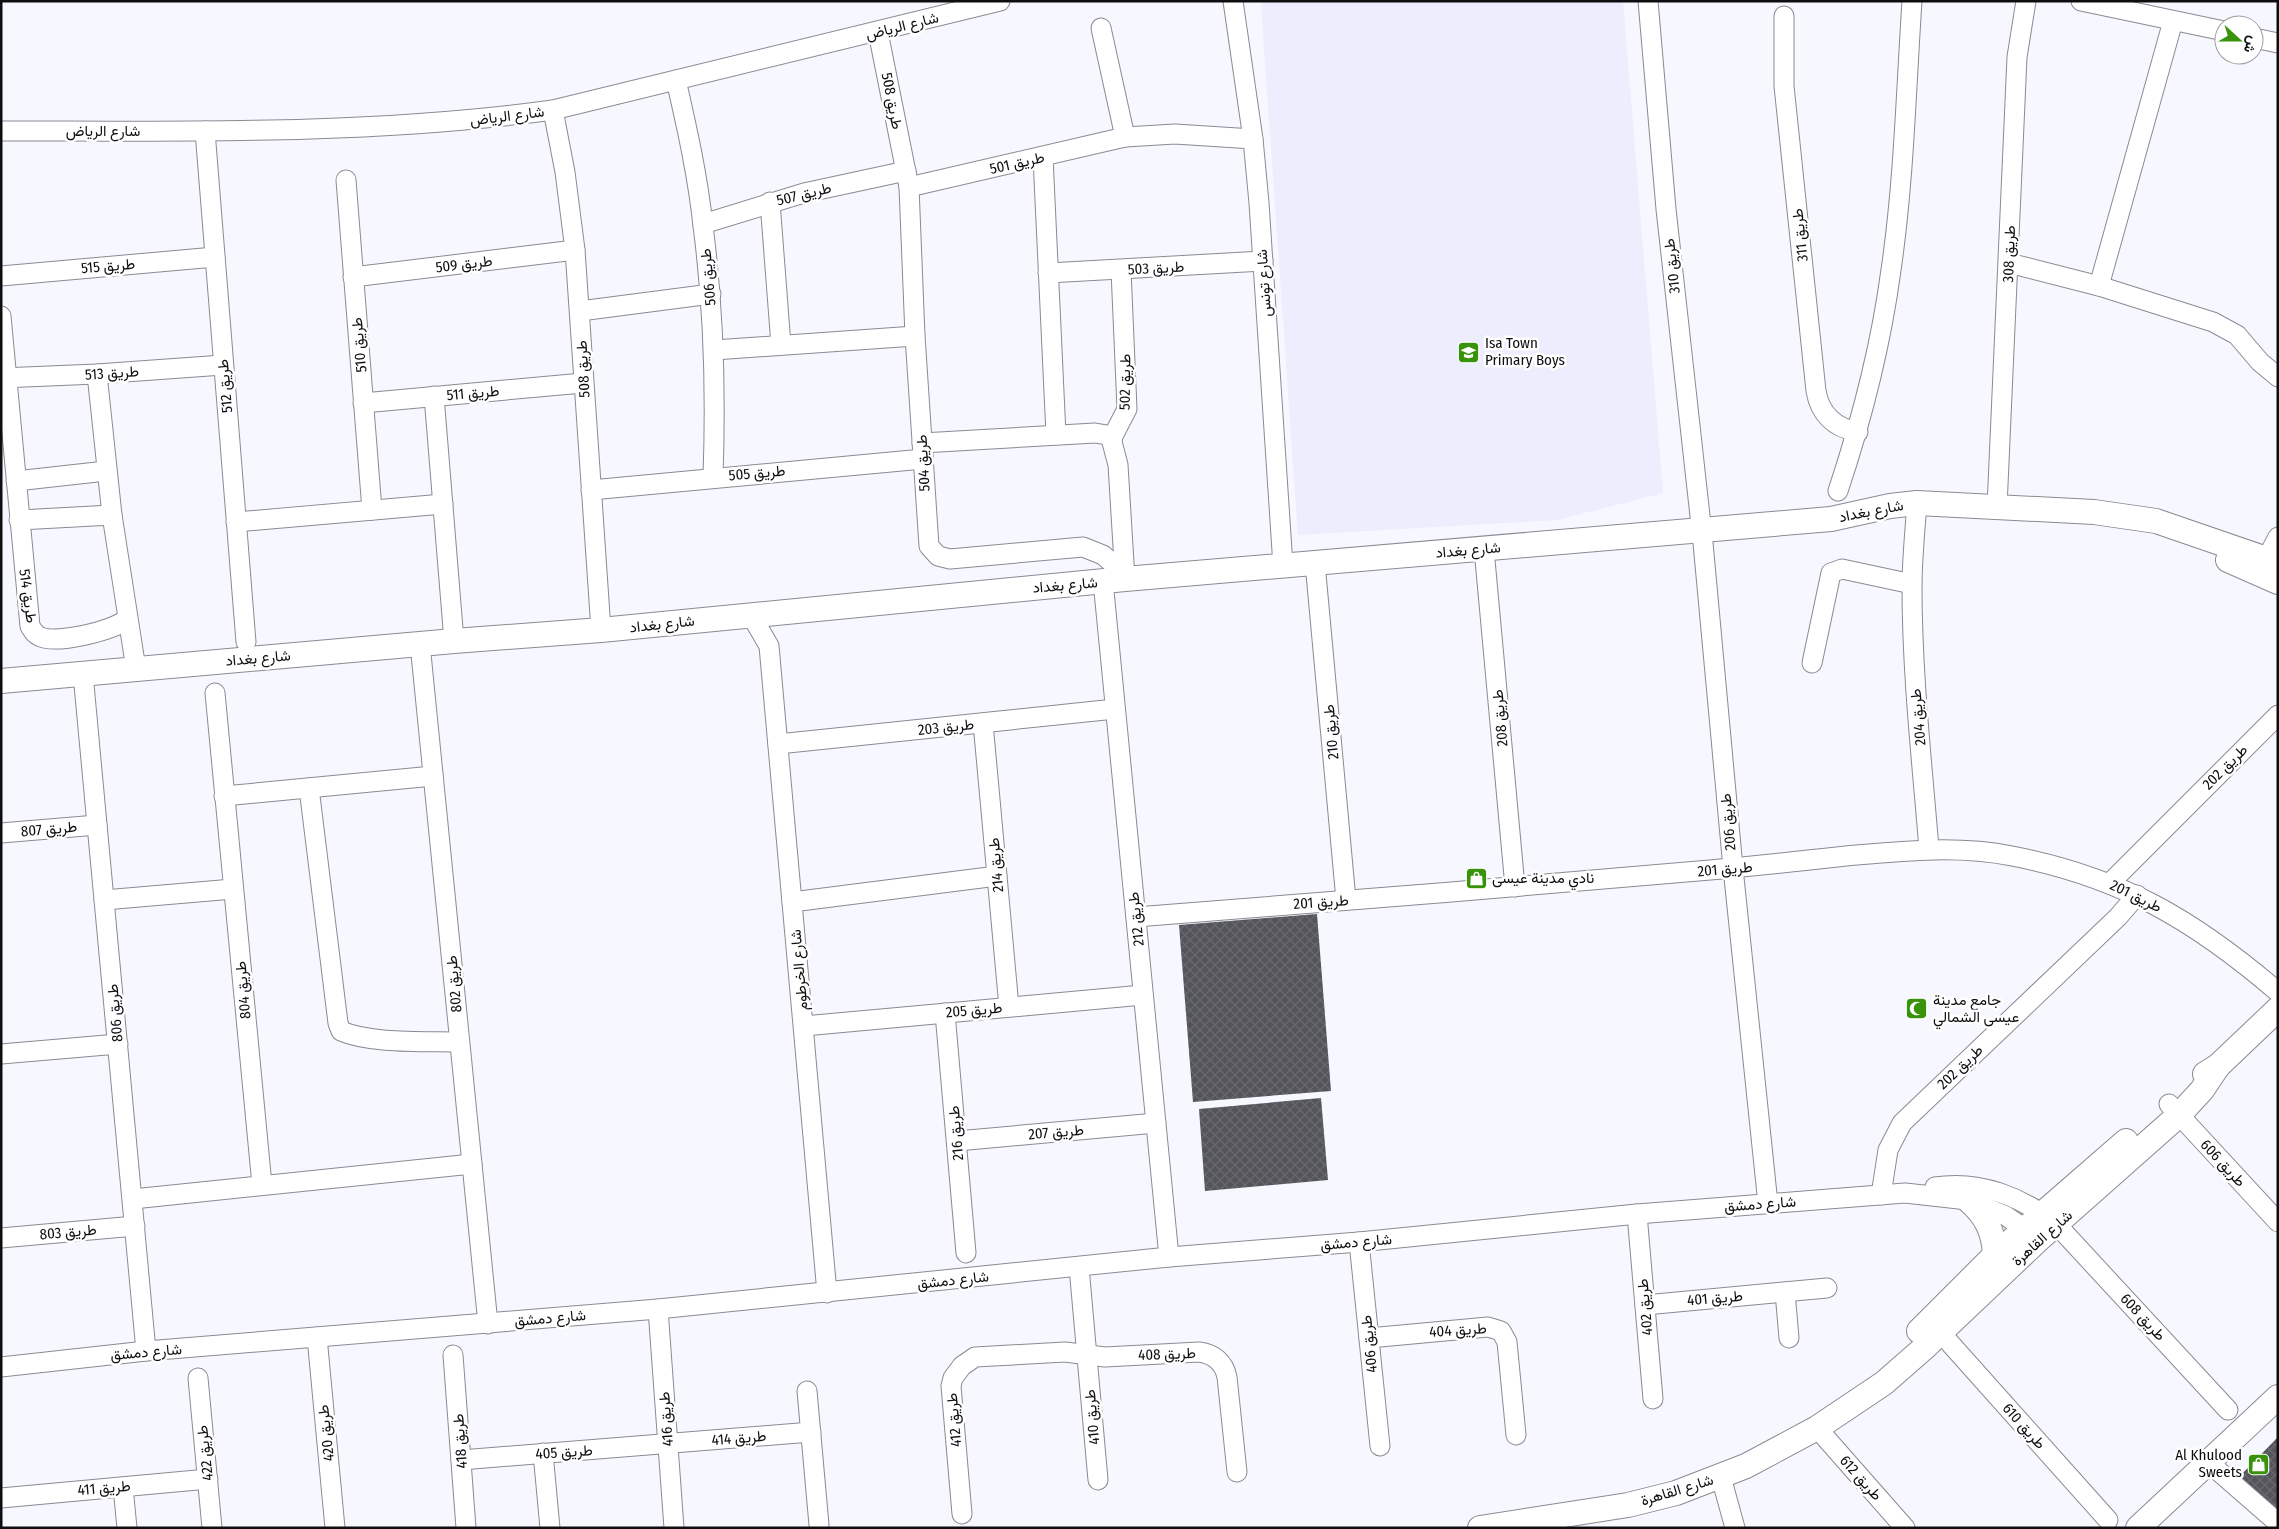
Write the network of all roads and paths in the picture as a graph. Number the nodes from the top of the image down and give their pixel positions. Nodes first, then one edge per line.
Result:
1 (1000, 1) edge
2 (1233, 1) edge
3 (1648, 1) edge
4 (1912, 1) edge
5 (2026, 1) edge
6 (2081, 1) edge
7 (1784, 16) dead end
8 (2173, 20) junction
9 (1101, 28) dead end
10 (2214, 29) edge
11 (878, 32) junction
12 (2264, 40) edge
13 (2278, 43) edge
14 (676, 80) junction
15 (553, 110) junction
16 (1, 131) edge
17 (204, 131) junction
18 (1125, 137) junction
19 (1252, 140) junction
20 (1043, 157) junction
21 (908, 179) junction
22 (346, 180) dead end
23 (770, 202) junction
24 (703, 224) junction
25 (575, 250) junction
26 (215, 257) junction
27 (1263, 261) junction
28 (2009, 263) junction
29 (1121, 270) junction
30 (1048, 273) junction
31 (1, 276) edge
32 (353, 277) junction
33 (2099, 286) junction
34 (711, 294) junction
35 (580, 311) junction
36 (1, 316) edge
37 (915, 336) junction
38 (781, 345) junction
39 (714, 350) junction
40 (223, 365) junction
41 (97, 374) junction
42 (2278, 377) edge
43 (4, 378) edge
44 (583, 383) junction
45 (434, 396) junction
46 (364, 403) junction
47 (1858, 432) junction
48 (1056, 435) junction
49 (1113, 436) junction
50 (923, 451) junction
51 (106, 471) junction
52 (713, 477) junction
53 (16, 481) junction
54 (590, 490) junction
55 (1838, 491) dead end
56 (1917, 503) junction
57 (443, 504) junction
58 (1997, 507) junction
59 (372, 510) junction
60 (112, 514) junction
61 (2128, 517) junction
62 (19, 520) junction
63 (236, 522) junction
64 (1701, 530) junction
65 (2278, 537) edge
66 (1484, 549) junction
67 (2272, 560) edge
68 (1316, 563) junction
69 (1283, 566) junction
70 (1117, 578) junction
71 (2278, 582) edge
72 (1912, 584) junction
73 (785, 612) junction
74 (751, 615) junction
75 (127, 619) junction
76 (600, 630) junction
77 (454, 640) junction
78 (246, 642) dead end
79 (420, 644) junction
80 (768, 646) junction
81 (1812, 663) dead end
82 (136, 669) junction
83 (83, 674) junction
84 (1, 681) edge
85 (215, 693) dead end
86 (1115, 709) junction
87 (2278, 715) edge
88 (983, 723) junction
89 (778, 744) junction
90 (433, 776) junction
91 (309, 788) junction
92 (224, 796) junction
93 (97, 825) junction
94 (1, 833) edge
95 (1929, 849) junction
96 (1733, 868) junction
97 (997, 876) junction
98 (2110, 883) junction
99 (1516, 887) junction
100 (233, 889) junction
101 (2137, 895) junction
102 (104, 900) junction
103 (1346, 900) junction
104 (792, 902) junction
105 (1136, 917) junction
106 (2278, 992) edge
107 (1143, 995) junction
108 (1009, 1007) junction
109 (2278, 1009) edge
110 (945, 1013) junction
111 (804, 1026) junction
112 (459, 1042) junction
113 (118, 1044) junction
114 (1, 1054) edge
115 (2174, 1109) junction
116 (1156, 1123) junction
117 (956, 1141) junction
118 (472, 1164) junction
119 (262, 1185) junction
120 (1905, 1193) junction
121 (1881, 1195) junction
122 (133, 1199) junction
123 (1968, 1200) junction
124 (1768, 1204) junction
125 (1637, 1214) junction
126 (2278, 1222) edge
127 (135, 1226) junction
128 (2041, 1227) junction
129 (1, 1238) edge
130 (1359, 1242) junction
131 (966, 1253) dead end
132 (1995, 1255) junction
133 (1169, 1257) junction
134 (1079, 1267) junction
135 (1827, 1288) dead end
136 (1785, 1292) junction
137 (827, 1293) junction
138 (1645, 1304) junction
139 (658, 1309) junction
140 (488, 1324) junction
141 (1940, 1332) junction
142 (317, 1337) junction
143 (1369, 1338) junction
144 (1789, 1338) dead end
145 (146, 1351) junction
146 (453, 1355) dead end
147 (1087, 1355) junction
148 (1, 1367) edge
149 (198, 1378) dead end
150 (807, 1391) dead end
151 (2278, 1397) edge
152 (1653, 1399) dead end
153 (1855, 1401) junction
154 (2228, 1410) dead end
155 (1816, 1428) junction
156 (811, 1432) junction
157 (1516, 1434) dead end
158 (668, 1444) junction
159 (1380, 1446) dead end
160 (543, 1453) junction
161 (461, 1460) junction
162 (2208, 1462) junction
163 (1237, 1472) dead end
164 (1721, 1477) junction
165 (208, 1479) junction
166 (1098, 1480) dead end
167 (123, 1487) junction
168 (1, 1498) edge
169 (962, 1514) dead end
170 (2108, 1520) dead end
171 (1577, 1521) edge
172 (2278, 1524) edge
173 (818, 1525) dead end
174 (127, 1528) edge
175 (212, 1528) edge
176 (335, 1528) edge
177 (466, 1528) edge
178 (550, 1528) edge
179 (674, 1528) edge
180 (1480, 1528) edge
181 (1736, 1528) edge
182 (1905, 1528) edge
183 (2138, 1528) edge

1 - 11 street, شارع الرياض
2 - 19 street, شارع تونس
3 - 64 street, طريق 310
4 - 47 street
5 - 28 street, طريق 308
6 - 8 street
7 - 47 street, طريق 311
8 - 10 street
8 - 33 street
9 - 18 street
11 - 14 street, شارع الرياض
11 - 21 street, طريق 508
12 - 13 street
14 - 15 street, شارع الرياض
14 - 24 street, طريق 506
15 - 17 street, شارع الرياض
15 - 25 street, طريق 508
16 - 17 street, شارع الرياض
17 - 26 street, طريق 512
18 - 19 street, طريق 501
18 - 20 street, طريق 501
19 - 27 street, شارع تونس
20 - 21 street, طريق 501
20 - 30 street
21 - 23 street, طريق 507
21 - 37 street, طريق 504
22 - 32 street, طريق 510
23 - 24 street, طريق 507
23 - 38 street
24 - 34 street, طريق 506
25 - 32 street, طريق 509
25 - 35 street, طريق 508
26 - 31 street, طريق 515
26 - 40 street, طريق 512
27 - 29 street, طريق 503
27 - 69 street, شارع تونس
28 - 33 street
28 - 58 street, طريق 308
29 - 30 street, طريق 503
29 - 49 street, طريق 502
30 - 48 street
32 - 46 street, طريق 510
33 - 42 street
34 - 35 street
34 - 39 street, طريق 506
35 - 44 street, طريق 508
36 - 43 street, طريق 514
37 - 38 street
37 - 50 street, طريق 504
38 - 39 street
39 - 52 street, طريق 506
40 - 41 street, طريق 513
40 - 63 street, طريق 512
41 - 43 street, طريق 513
41 - 51 street
43 - 53 street, طريق 514
44 - 45 street, طريق 511
44 - 54 street, طريق 508
45 - 46 street, طريق 511
45 - 57 street
46 - 59 street, طريق 510
47 - 55 street
48 - 49 street
48 - 50 street
49 - 70 street
50 - 52 street, طريق 505
50 - 70 street, طريق 504
51 - 53 street
51 - 60 street
52 - 54 street, طريق 505
53 - 62 street, طريق 514
54 - 76 street, طريق 508
56 - 58 street, شارع بغداد
56 - 64 street, شارع بغداد
56 - 72 street, طريق 204
57 - 59 street
57 - 77 street
58 - 61 street, شارع بغداد
59 - 63 street
60 - 62 street
60 - 75 street
61 - 67 street, شارع بغداد
61 - 71 street, شارع بغداد
62 - 75 street, طريق 514
63 - 78 street, طريق 512
64 - 66 street, شارع بغداد
64 - 96 street, طريق 206
65 - 67 street
66 - 68 street, شارع بغداد
66 - 99 street, طريق 208
68 - 69 street, شارع بغداد
68 - 103 street, طريق 210
69 - 70 street, شارع بغداد
70 - 73 street, شارع بغداد
70 - 86 street, طريق 212
72 - 81 street
72 - 95 street, طريق 204
73 - 74 street, شارع بغداد
73 - 80 street, شارع الخرطوم
74 - 76 street, شارع بغداد
74 - 80 street, شارع الخرطوم
75 - 82 street
76 - 77 street, شارع بغداد
77 - 79 street, شارع بغداد
79 - 82 street, شارع بغداد
79 - 90 street, طريق 802
80 - 89 street, شارع الخرطوم
82 - 83 street, شارع بغداد
83 - 84 street, شارع بغداد
83 - 93 street, طريق 806
85 - 92 street, طريق 804
86 - 88 street, طريق 203
86 - 105 street, طريق 212
87 - 98 street, طريق 202
88 - 89 street, طريق 203
88 - 97 street, طريق 214
89 - 104 street, شارع الخرطوم
90 - 91 street
90 - 112 street, طريق 802
91 - 92 street
91 - 112 street
92 - 100 street, طريق 804
93 - 94 street, طريق 807
93 - 102 street, طريق 806
95 - 96 street, طريق 201
95 - 98 street, طريق 201
96 - 99 street, طريق 201
96 - 124 street, طريق 206
97 - 104 street
97 - 108 street, طريق 214
98 - 101 street, طريق 201
99 - 103 street, طريق 201
100 - 102 street
100 - 119 street, طريق 804
101 - 106 street, طريق 201
101 - 121 street, طريق 202
102 - 113 street, طريق 806
103 - 105 street, طريق 201
104 - 111 street, شارع الخرطوم
105 - 107 street, طريق 212
107 - 108 street, طريق 205
107 - 116 street, طريق 212
108 - 110 street, طريق 205
109 - 115 street, شارع القاهرة
110 - 111 street, طريق 205
110 - 117 street, طريق 216
111 - 137 street, شارع الخرطوم
112 - 118 street, طريق 802
113 - 114 street
113 - 122 street, طريق 806
115 - 126 street, طريق 606
115 - 128 street, شارع القاهرة
116 - 117 street, طريق 207
116 - 133 street, طريق 212
117 - 131 street, طريق 216
118 - 119 street
118 - 140 street, طريق 802
119 - 122 street
120 - 121 street, شارع دمشق
120 - 123 street, شارع دمشق
120 - 128 street, شارع دمشق
121 - 124 street, شارع دمشق
122 - 127 street, طريق 806
123 - 128 street, شارع دمشق
123 - 132 street
124 - 125 street, شارع دمشق
125 - 130 street, شارع دمشق
125 - 138 street, طريق 402
127 - 129 street, طريق 803
127 - 145 street, طريق 806
128 - 132 street, شارع القاهرة
128 - 141 street, شارع القاهرة
128 - 154 street, طريق 608
130 - 133 street, شارع دمشق
130 - 143 street, طريق 406
132 - 153 street, شارع القاهرة
133 - 134 street, شارع دمشق
134 - 137 street, شارع دمشق
134 - 147 street
135 - 136 street, طريق 401
136 - 138 street, طريق 401
136 - 144 street
137 - 139 street, شارع دمشق
138 - 152 street, طريق 402
139 - 140 street, شارع دمشق
139 - 158 street, طريق 416
140 - 142 street, شارع دمشق
141 - 153 street, شارع القاهرة
141 - 170 street, طريق 610
142 - 145 street, شارع دمشق
142 - 176 street, طريق 420
143 - 157 street, طريق 404
143 - 159 street, طريق 406
145 - 148 street, شارع دمشق
146 - 161 street, طريق 418
147 - 163 street, طريق 408
147 - 166 street, طريق 410
147 - 169 street, طريق 412
149 - 165 street, طريق 422
150 - 156 street
151 - 162 street
153 - 155 street, شارع القاهرة
155 - 164 street, شارع القاهرة
155 - 182 street, طريق 612
156 - 158 street, طريق 414
156 - 173 street
158 - 160 street, طريق 405
158 - 179 street, طريق 416
160 - 161 street, طريق 405
160 - 178 street
161 - 177 street, طريق 418
162 - 172 street
162 - 183 street
164 - 171 street, شارع القاهرة
164 - 181 street
165 - 167 street, طريق 411
165 - 175 street, طريق 422
167 - 168 street, طريق 411
167 - 174 street
171 - 180 street, شارع القاهرة

